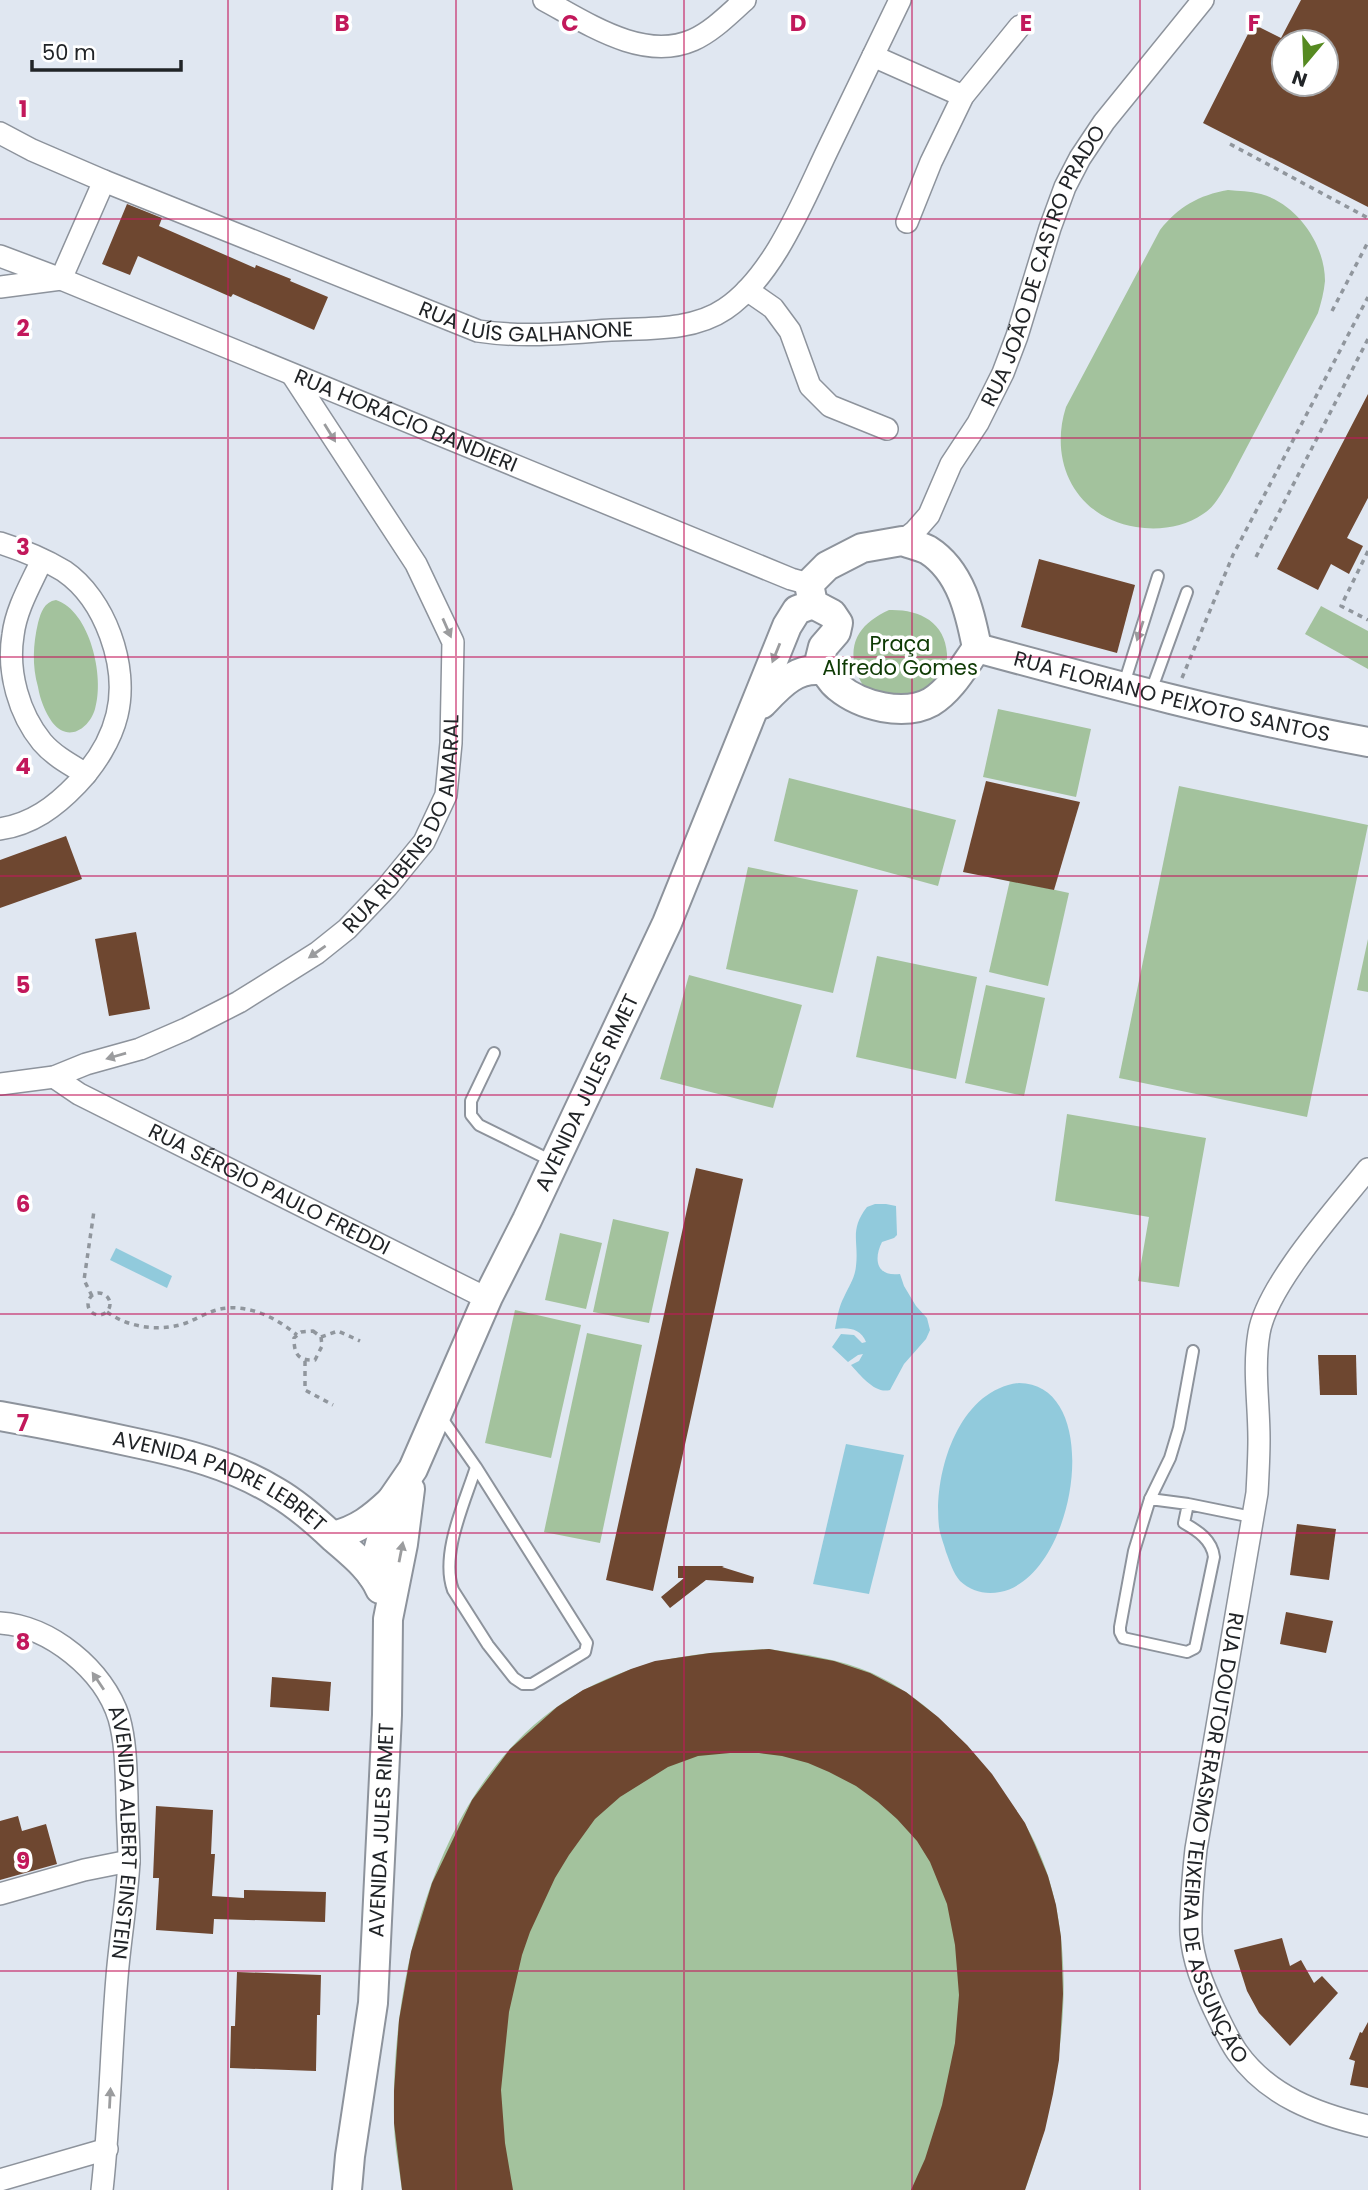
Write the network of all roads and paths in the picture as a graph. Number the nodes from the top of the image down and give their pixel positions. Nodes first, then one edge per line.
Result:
1 (544, 0) edge
2 (745, 0) edge
3 (900, 0) edge
4 (1203, 0) edge
5 (1020, 26) dead end
6 (873, 56) junction
7 (963, 96) junction
8 (0, 133) edge
9 (1230, 144) dead end
10 (104, 181) junction
11 (1368, 218) edge
12 (907, 222) dead end
13 (1368, 242) edge
14 (0, 256) edge
15 (61, 279) junction
16 (0, 287) edge
17 (747, 290) junction
18 (1368, 298) edge
19 (1332, 311) dead end
20 (1368, 339) edge
21 (293, 376) junction
22 (887, 429) dead end
23 (902, 541) junction
24 (0, 543) edge
25 (1368, 551) edge
26 (1256, 557) dead end
27 (42, 560) junction
28 (1158, 576) dead end
29 (1187, 593) dead end
30 (811, 594) junction
31 (1368, 620) edge
32 (977, 648) junction
33 (825, 671) junction
34 (8, 687) edge
35 (1149, 693) junction
36 (752, 713) junction
37 (1368, 742) edge
38 (86, 774) junction
39 (0, 829) edge
40 (494, 1053) dead end
41 (54, 1077) junction
42 (0, 1084) edge
43 (554, 1162) junction
44 (1368, 1169) edge
45 (94, 1211) dead end
46 (92, 1296) junction
47 (488, 1297) junction
48 (107, 1312) junction
49 (297, 1335) junction
50 (321, 1337) junction
51 (360, 1341) dead end
52 (1193, 1351) dead end
53 (305, 1360) junction
54 (333, 1405) dead end
55 (438, 1411) junction
56 (0, 1416) edge
57 (476, 1467) junction
58 (413, 1469) junction
59 (1150, 1499) junction
60 (391, 1501) junction
61 (1188, 1504) junction
62 (1252, 1517) junction
63 (333, 1536) junction
64 (372, 1575) junction
65 (388, 1619) junction
66 (0, 1623) edge
67 (128, 1861) junction
68 (0, 1894) edge
69 (1368, 2126) edge
70 (107, 2149) junction
71 (0, 2179) edge
72 (102, 2190) edge
73 (347, 2190) edge

1 - 2 street
3 - 6 street, RUA LUÍS GALHANONE
4 - 23 street, RUA JOÃO DE CASTRO PRADO
5 - 7 street
6 - 7 street
6 - 17 street, RUA LUÍS GALHANONE
7 - 12 street
8 - 10 street, RUA LUÍS GALHANONE
9 - 11 path
10 - 15 street
10 - 17 street, RUA LUÍS GALHANONE
13 - 19 path
14 - 15 street, RUA HORÁCIO BANDIERI
15 - 16 street
15 - 21 street, RUA HORÁCIO BANDIERI
17 - 22 street
18 - 35 path
20 - 26 path
21 - 30 street, RUA HORÁCIO BANDIERI
21 -> 41 street, RUA RUBENS DO AMARAL
23 - 30 street
23 - 32 street
24 - 27 street
25 - 31 path
27 - 34 street
27 - 38 street
28 -> 35 lane
29 - 35 lane
30 - 33 street
30 -> 36 street, AVENIDA JULES RIMET
32 - 33 street
32 - 35 street, RUA FLORIANO PEIXOTO SANTOS
33 - 36 street, AVENIDA JULES RIMET
34 - 38 street
35 - 37 street, RUA FLORIANO PEIXOTO SANTOS
36 - 43 street, AVENIDA JULES RIMET
38 - 39 street
40 - 43 lane
41 - 42 street, RUA RUBENS DO AMARAL
41 - 47 street, RUA SÉRGIO PAULO FREDDI
43 - 47 street, AVENIDA JULES RIMET
44 - 62 street, RUA DOUTOR ERASMO TEIXEIRA DE ASSUNÇÃO
45 - 46 path
46 - 48 path
46 - 48 path
47 - 55 street, AVENIDA JULES RIMET
48 - 49 path
49 - 50 path
49 - 53 path
50 - 51 path
50 - 53 path
52 - 59 lane
53 - 54 path
55 - 57 lane
55 - 58 street, AVENIDA JULES RIMET
56 - 63 street, AVENIDA PADRE LEBRET
57 - 57 lane
58 - 60 street, AVENIDA JULES RIMET
65 -> 58 street, AVENIDA JULES RIMET
59 - 61 lane
59 - 61 lane
60 - 63 street
60 - 64 street, AVENIDA JULES RIMET
61 - 62 lane
62 - 69 street, RUA DOUTOR ERASMO TEIXEIRA DE ASSUNÇÃO
63 - 64 street, AVENIDA PADRE LEBRET
64 - 65 street, AVENIDA PADRE LEBRET
65 - 73 street, AVENIDA JULES RIMET
67 -> 66 street, AVENIDA ALBERT EINSTEIN
67 - 68 street
70 -> 67 street, AVENIDA ALBERT EINSTEIN
70 - 71 street
70 - 72 street, AVENIDA ALBERT EINSTEIN

